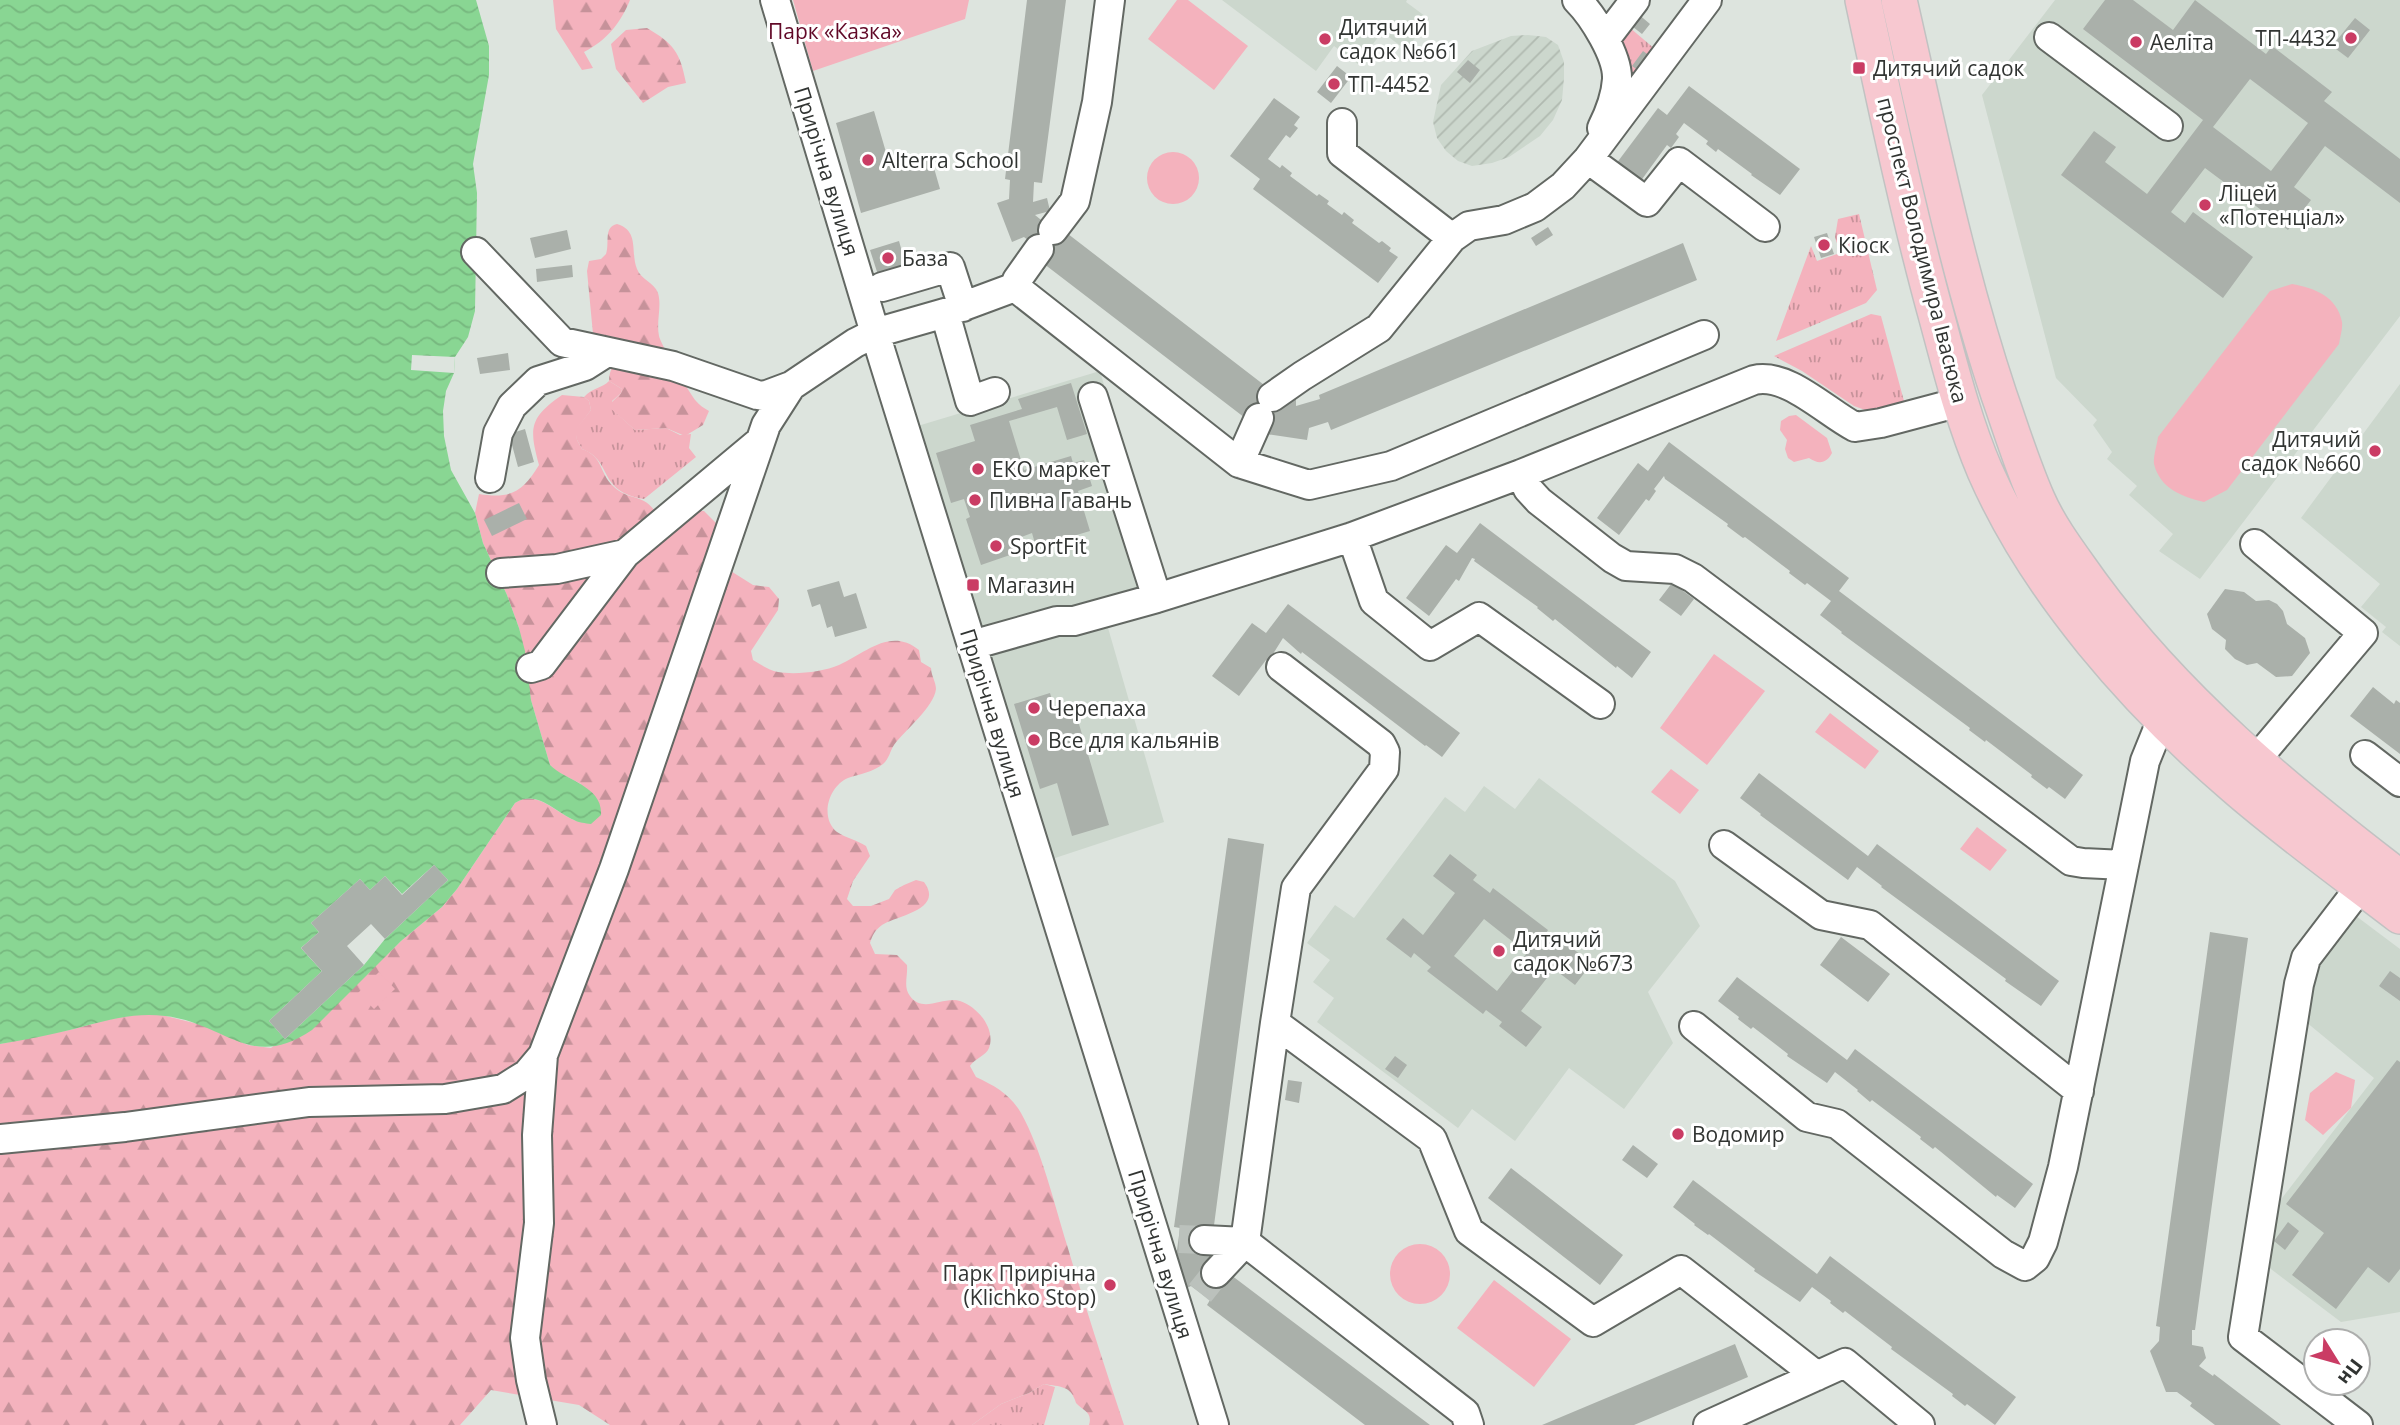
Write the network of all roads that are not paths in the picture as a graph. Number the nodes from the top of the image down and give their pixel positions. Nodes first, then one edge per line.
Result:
1 (775, 0) edge
2 (1110, 0) edge
3 (1577, 0) edge
4 (1635, 0) edge
5 (1707, 0) edge
6 (1863, 0) edge
7 (1899, 0) edge
8 (2049, 37) dead end
9 (1606, 38) junction
10 (1342, 122) dead end
11 (2168, 126) dead end
12 (1587, 159) junction
13 (1765, 227) dead end
14 (1452, 238) junction
15 (476, 252) dead end
16 (882, 287) dead end
17 (1015, 288) junction
18 (954, 310) junction
19 (875, 333) junction
20 (1704, 335) dead end
21 (607, 352) junction
22 (791, 386) junction
23 (995, 392) dead end
24 (1093, 397) dead end
25 (1960, 402) junction
26 (759, 442) junction
27 (1239, 463) junction
28 (1521, 474) junction
29 (490, 478) dead end
30 (1352, 537) junction
31 (2255, 544) dead end
32 (625, 554) junction
33 (501, 573) dead end
34 (1157, 598) junction
35 (972, 645) junction
36 (1281, 667) dead end
37 (531, 668) dead end
38 (1600, 704) dead end
39 (2162, 719) junction
40 (2365, 755) dead end
41 (2255, 761) junction
42 (2400, 782) edge
43 (1724, 845) dead end
44 (2124, 865) junction
45 (2400, 878) edge
46 (2361, 886) junction
47 (2400, 916) edge
48 (1275, 1023) junction
49 (1693, 1026) dead end
50 (543, 1055) junction
51 (2080, 1091) junction
52 (0, 1139) edge
53 (1180, 1239) junction
54 (1245, 1241) junction
55 (1198, 1290) junction
56 (1817, 1376) junction
57 (542, 1425) edge
58 (1214, 1425) edge
59 (1469, 1425) edge
60 (1708, 1425) edge
61 (1920, 1425) edge
62 (2358, 1425) edge

1 - 19 street, Прирічна вулиця
2 - 17 street
3 - 9 street
4 - 9 street
5 - 12 street
6 - 25 main road, проспект Володимира Івасюка
7 - 41 main road, проспект Володимира Івасюка
8 - 11 street
9 - 12 street
10 - 14 street
12 - 13 street
12 - 14 street
14 - 27 street
15 - 21 street
16 - 18 street
17 - 18 street
17 - 27 street
18 - 19 street
18 - 23 street
19 - 22 street
19 - 35 street, Прирічна вулиця
20 - 27 street
21 - 22 street
21 - 29 street
22 - 26 street
24 - 34 street
25 - 28 street
25 - 39 main road, проспект Володимира Івасюка
26 - 32 street
26 - 50 street
28 - 30 street
28 - 44 street
30 - 34 street
30 - 38 street
31 - 41 street
32 - 33 street
32 - 37 street
34 - 35 street
35 - 53 street, Прирічна вулиця
36 - 48 street
39 - 44 street
39 - 46 main road, проспект Володимира Івасюка
40 - 42 street
41 - 45 main road, проспект Володимира Івасюка
43 - 51 street
44 - 51 street
46 - 47 main road, проспект Володимира Івасюка
46 - 62 street
48 - 54 street
48 - 56 street
49 - 51 street
50 - 52 street
50 - 57 street
53 - 54 street
53 - 55 street, Прирічна вулиця
54 - 55 street
54 - 59 street
55 - 58 street, Прирічна вулиця
56 - 60 street
56 - 61 street

